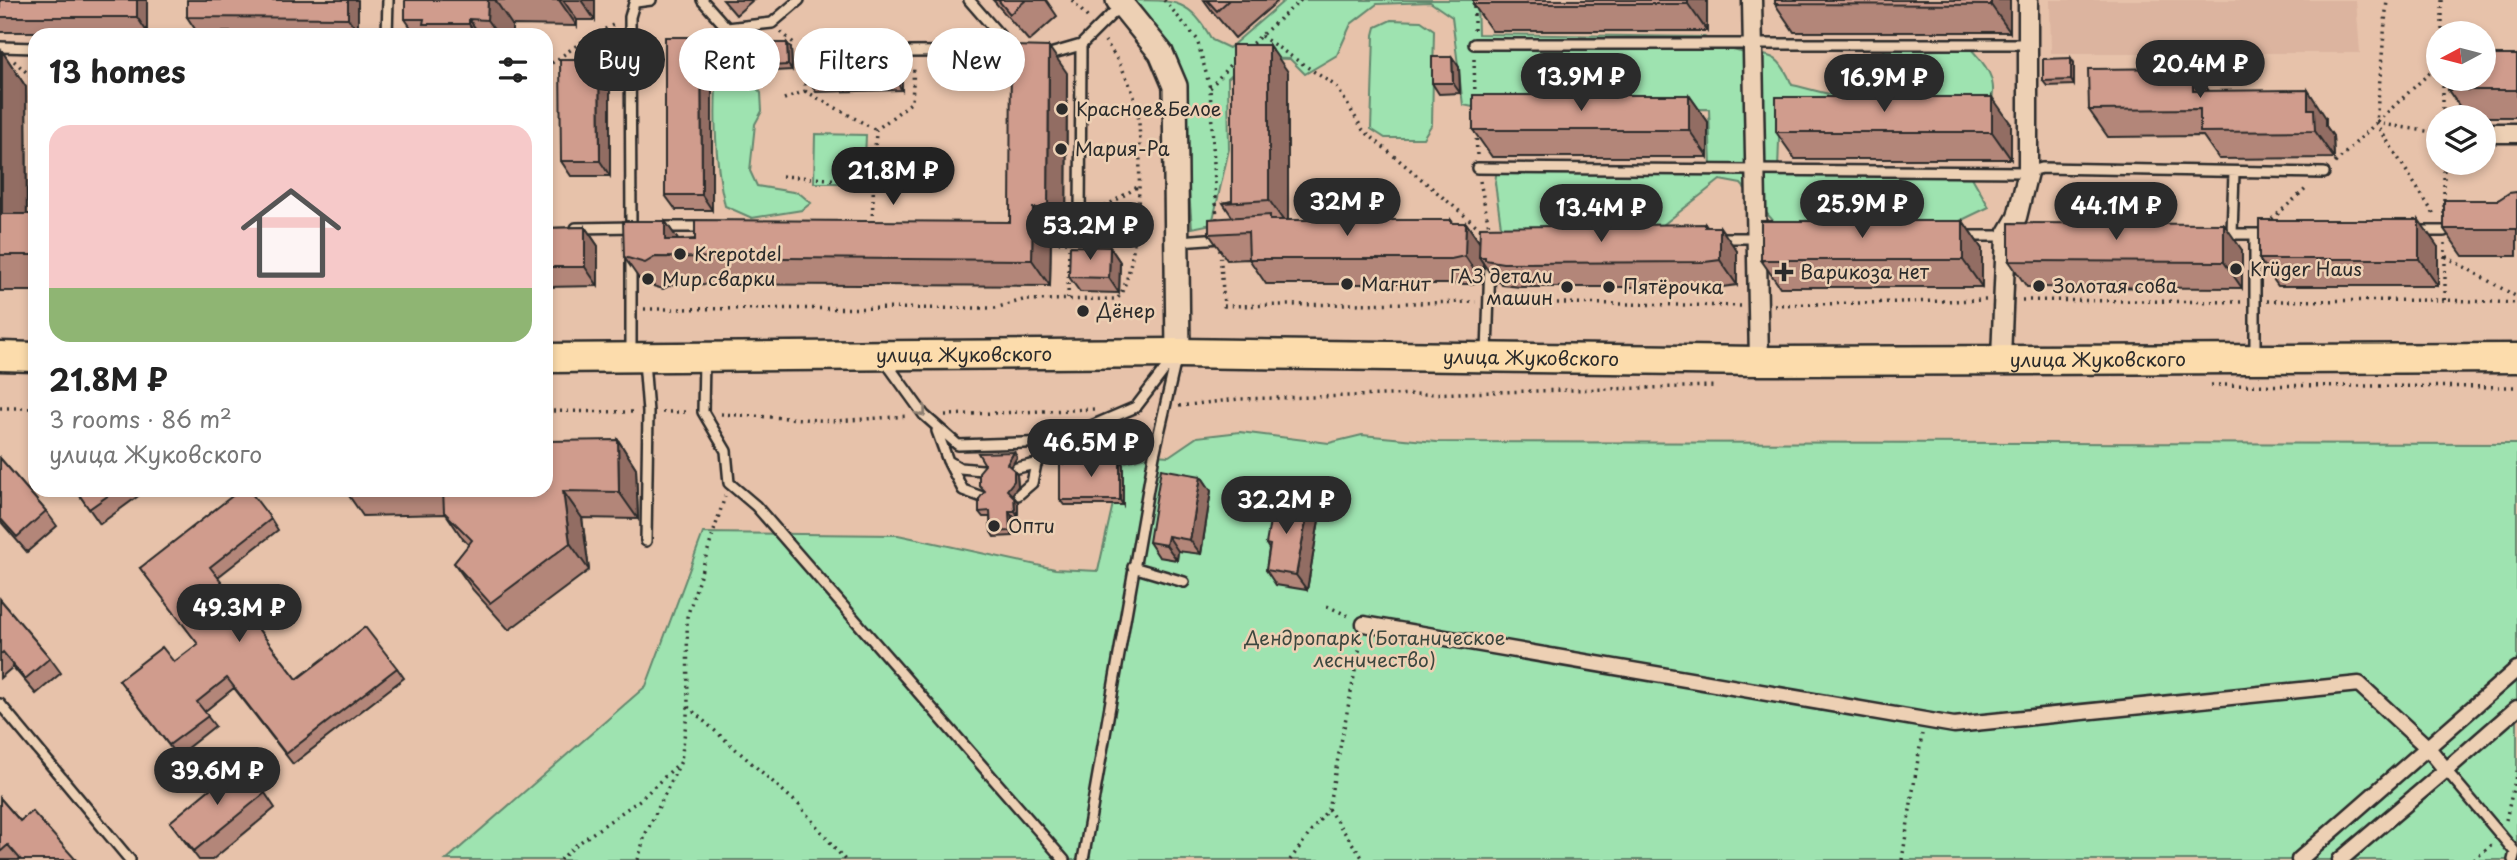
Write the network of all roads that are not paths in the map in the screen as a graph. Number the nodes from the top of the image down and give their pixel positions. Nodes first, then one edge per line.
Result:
1 (388, 0) edge
2 (651, 0) edge
3 (702, 0) edge
4 (799, 0) edge
5 (969, 0) edge
6 (1752, 0) edge
7 (2028, 0) edge
8 (635, 1) edge
9 (1120, 2) edge
10 (387, 28) edge
11 (994, 28) edge
12 (1753, 43) junction
13 (1474, 44) road end
14 (2027, 44) junction
15 (1081, 45) junction
16 (0, 47) edge
17 (28, 48) edge
18 (1033, 59) edge
19 (2517, 133) edge
20 (2496, 134) edge
21 (1477, 168) road end
22 (1754, 170) junction
23 (2028, 172) junction
24 (2234, 172) junction
25 (2324, 173) road end
26 (1080, 221) road end
27 (720, 226) edge
28 (570, 228) edge
29 (631, 228) junction
30 (2444, 230) edge
31 (2403, 232) edge
32 (2205, 234) edge
33 (2232, 234) junction
34 (2282, 234) edge
35 (2255, 235) junction
36 (2013, 236) junction
37 (1951, 237) edge
38 (1235, 238) edge
39 (1704, 238) edge
40 (1764, 238) junction
41 (631, 241) edge
42 (1178, 241) junction
43 (1490, 250) edge
44 (631, 255) edge
45 (1178, 354) junction
46 (0, 356) edge
47 (28, 357) edge
48 (704, 357) junction
49 (881, 357) junction
50 (2255, 357) junction
51 (553, 358) edge
52 (638, 358) junction
53 (1487, 358) junction
54 (2001, 358) junction
55 (2517, 358) edge
56 (1759, 361) junction
57 (937, 429) junction
58 (1054, 442) junction
59 (948, 461) junction
60 (1036, 464) junction
61 (1017, 468) dead end
62 (982, 470) edge
63 (1018, 495) dead end
64 (982, 497) edge
65 (646, 541) dead end
66 (1133, 567) junction
67 (1184, 582) dead end
68 (1138, 611) dead end
69 (1126, 614) junction
70 (1364, 624) road end
71 (2517, 670) edge
72 (0, 704) edge
73 (2517, 708) edge
74 (2428, 748) junction
75 (2446, 769) junction
76 (130, 860) edge
77 (1064, 860) edge
78 (1083, 860) edge
79 (2299, 860) edge
80 (2340, 860) edge
81 (2513, 860) edge

1 - 10 lane
2 - 8 lane
3 - 4 lane
5 - 11 lane
6 - 12 street
7 - 14 street
8 - 29 lane
9 - 15 lane
9 - 42 street
12 - 13 lane
12 - 14 lane
12 - 22 street
14 - 23 street
15 - 18 lane
15 - 26 lane
16 - 17 lane
19 - 20 street
21 - 22 lane
22 - 23 lane
22 - 40 street
23 - 24 lane
23 - 36 street
24 - 25 lane
24 - 33 lane
27 - 29 lane
28 - 29 lane
29 - 41 lane
30 - 31 lane
32 - 33 lane
33 - 35 lane
34 - 35 lane
35 - 50 lane
36 - 37 lane
36 - 54 street
38 - 42 lane
39 - 40 lane
40 - 56 street
42 - 45 street
43 - 53 lane
44 - 52 lane
45 - 49 main road, улица Жуковского
45 - 53 main road, улица Жуковского
45 - 58 lane
45 - 66 lane
46 - 47 main road
48 - 49 main road, улица Жуковского
48 - 52 main road, улица Жуковского
48 - 77 lane
49 -> 57 lane
50 - 54 main road, улица Жуковского
50 - 55 main road, улица Жуковского
51 - 52 main road, улица Жуковского
52 - 65 lane
53 - 56 main road, улица Жуковского
54 - 56 main road, улица Жуковского
57 - 58 lane
57 - 59 lane
58 - 60 lane
59 - 62 lane
59 - 64 lane
60 - 61 lane
60 - 63 lane
66 - 67 lane
66 - 69 lane
68 - 69 lane
69 - 78 lane
70 - 74 street
71 - 74 street
72 - 76 lane
73 - 75 street
74 - 75 street
74 - 79 street
75 - 80 street
75 - 81 lane

